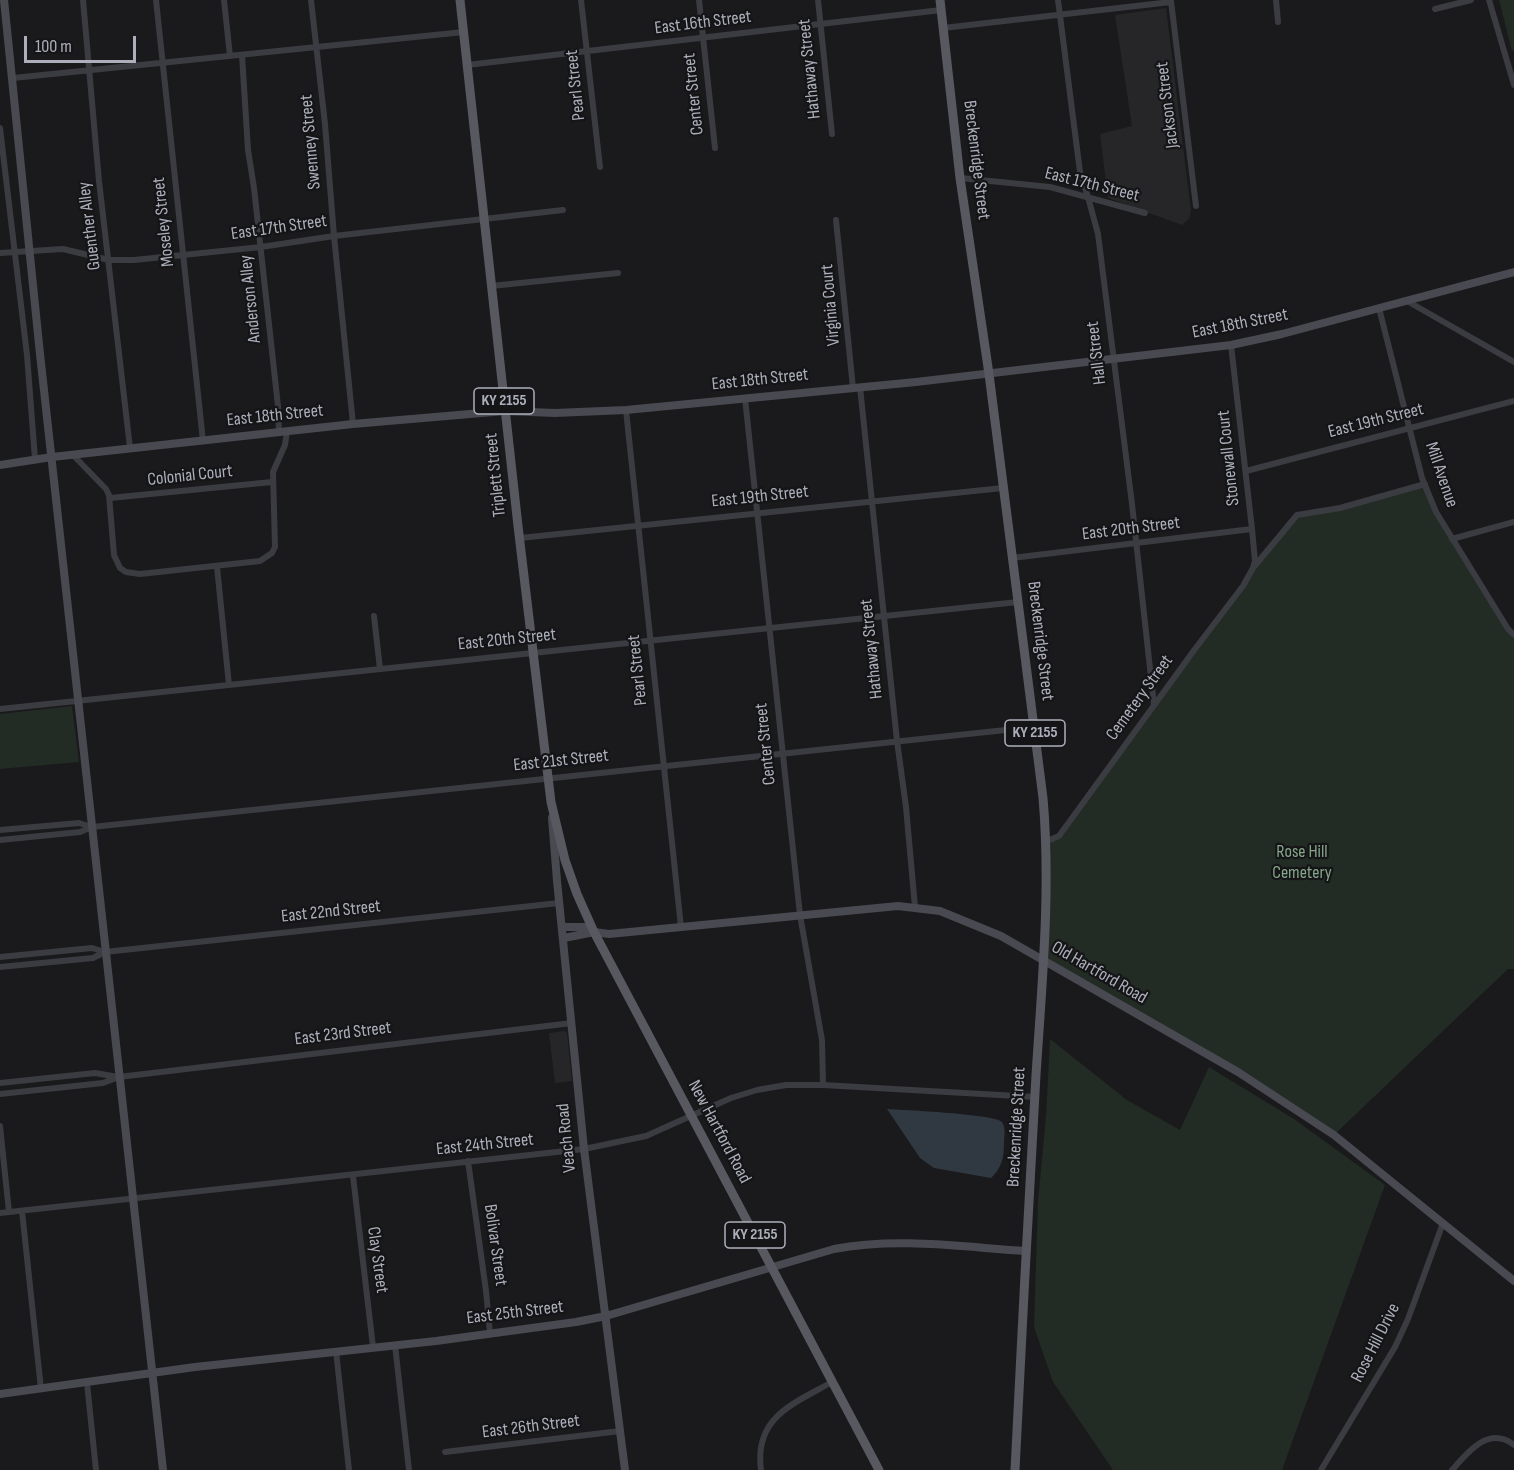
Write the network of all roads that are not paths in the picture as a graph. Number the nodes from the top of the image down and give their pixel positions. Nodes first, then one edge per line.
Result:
1 (4, 0) edge
2 (84, 0) edge
3 (156, 0) edge
4 (224, 0) edge
5 (311, 0) edge
6 (460, 0) edge
7 (581, 0) edge
8 (699, 0) edge
9 (818, 0) edge
10 (1058, 0) edge
11 (1276, 0) edge
12 (1471, 0) edge
13 (1489, 0) edge
14 (1171, 1) edge
15 (941, 5) edge
16 (1435, 9) dead end
17 (1060, 15) junction
18 (1278, 22) dead end
19 (820, 25) junction
20 (944, 28) junction
21 (464, 32) junction
22 (703, 38) junction
23 (316, 47) junction
24 (587, 52) junction
25 (242, 55) junction
26 (230, 56) junction
27 (162, 64) junction
28 (467, 65) junction
29 (90, 71) junction
30 (13, 78) junction
31 (1514, 85) edge
32 (0, 128) edge
33 (832, 134) dead end
34 (715, 148) dead end
35 (600, 167) dead end
36 (960, 178) junction
37 (1088, 197) junction
38 (1196, 206) dead end
39 (563, 210) dead end
40 (1145, 213) dead end
41 (483, 218) junction
42 (836, 220) dead end
43 (334, 236) junction
44 (261, 247) junction
45 (29, 251) junction
46 (16, 252) junction
47 (0, 253) edge
48 (183, 255) junction
49 (109, 260) junction
50 (1514, 272) edge
51 (618, 273) dead end
52 (491, 286) junction
53 (1407, 301) junction
54 (1379, 308) junction
55 (1231, 345) junction
56 (40, 354) junction
57 (27, 355) junction
58 (1114, 360) junction
59 (1514, 362) edge
60 (989, 374) junction
61 (857, 387) junction
62 (744, 398) junction
63 (1514, 401) edge
64 (626, 410) junction
65 (505, 411) junction
66 (353, 424) junction
67 (1410, 428) junction
68 (283, 432) junction
69 (203, 441) junction
70 (130, 448) junction
71 (73, 454) junction
72 (51, 457) junction
73 (35, 459) junction
74 (0, 465) edge
75 (1246, 471) junction
76 (272, 482) junction
77 (1425, 484) junction
78 (1003, 488) junction
79 (110, 498) junction
80 (871, 500) junction
81 (757, 512) junction
82 (1514, 522) edge
83 (638, 525) junction
84 (1252, 529) junction
85 (520, 538) junction
86 (1452, 539) junction
87 (1136, 543) junction
88 (1012, 558) junction
89 (217, 567) junction
90 (1253, 568) junction
91 (1018, 602) junction
92 (374, 616) dead end
93 (884, 616) junction
94 (770, 628) junction
95 (1514, 634) edge
96 (650, 641) junction
97 (533, 653) junction
98 (380, 669) junction
99 (229, 685) junction
100 (78, 701) junction
101 (1154, 705) junction
102 (0, 709) edge
103 (1034, 726) junction
104 (897, 741) junction
105 (782, 753) junction
106 (663, 765) junction
107 (548, 778) junction
108 (551, 802) junction
109 (92, 827) junction
110 (0, 830) edge
111 (0, 840) edge
112 (1047, 841) junction
113 (559, 903) junction
114 (915, 907) junction
115 (800, 915) junction
116 (562, 927) junction
117 (681, 927) junction
118 (594, 932) junction
119 (564, 938) junction
120 (105, 952) junction
121 (0, 957) edge
122 (1043, 960) junction
123 (0, 967) edge
124 (572, 1023) junction
125 (119, 1077) junction
126 (0, 1083) edge
127 (823, 1085) junction
128 (0, 1094) edge
129 (1035, 1097) junction
130 (692, 1116) junction
131 (0, 1125) edge
132 (584, 1149) junction
133 (468, 1161) junction
134 (352, 1176) junction
135 (132, 1200) junction
136 (22, 1211) junction
137 (9, 1212) junction
138 (0, 1213) edge
139 (1443, 1222) junction
140 (1026, 1251) junction
141 (771, 1267) junction
142 (1514, 1281) edge
143 (606, 1316) junction
144 (490, 1333) junction
145 (395, 1345) junction
146 (373, 1347) junction
147 (336, 1351) junction
148 (152, 1373) junction
149 (832, 1382) junction
150 (87, 1383) junction
151 (41, 1389) junction
152 (0, 1394) edge
153 (620, 1431) junction
154 (1514, 1445) edge
155 (445, 1452) dead end
156 (96, 1470) edge
157 (163, 1470) edge
158 (349, 1470) edge
159 (409, 1470) edge
160 (625, 1470) edge
161 (761, 1470) edge
162 (879, 1470) edge
163 (1015, 1470) edge
164 (1321, 1470) edge
165 (1452, 1470) edge

1 - 30 street
2 - 29 street, Guenther Alley
3 - 27 street, Moseley Street
4 - 26 street
5 - 23 street, Swenney Street
6 - 21 main road, Triplett Street / KY 2155
7 - 24 street, Pearl Street
8 - 22 street, Center Street
9 - 19 street, Hathaway Street
10 - 17 street, Hall Street
11 - 18 street
12 - 16 street
13 - 31 street
14 - 17 street
14 - 38 street, Jackson Street
15 - 19 street, East 16th Street
15 - 20 main road, Breckenridge Street / KY 2155
17 - 20 street
17 - 37 street, Hall Street
19 - 22 street, East 16th Street
19 - 33 street, Hathaway Street
20 - 36 main road, Breckenridge Street / KY 2155
21 - 23 street
21 - 28 main road, Triplett Street / KY 2155
22 - 24 street, East 16th Street
22 - 34 street, Center Street
23 - 25 street
23 - 43 street, Swenney Street
24 - 28 street, East 16th Street
24 - 35 street, Pearl Street
25 - 26 street
25 - 44 street, Anderson Alley
26 - 27 street
27 - 29 street
27 - 48 street, Moseley Street
28 - 41 main road, Triplett Street / KY 2155
29 - 30 street
29 - 49 street, Guenther Alley
30 - 45 street
32 - 46 street
36 - 37 street, East 17th Street
36 - 60 main road, Breckenridge Street / KY 2155
37 - 40 street, East 17th Street
37 - 58 street, Hall Street
39 - 41 street, East 17th Street
41 - 43 street, East 17th Street
41 - 52 main road, Triplett Street / KY 2155
42 - 61 street, Virginia Court
43 - 44 street, East 17th Street
43 - 66 street, Swenney Street
44 - 48 street, East 17th Street
44 - 68 street, Anderson Alley
45 - 46 street, East 17th Street
45 - 49 street, East 17th Street
45 - 56 street
46 - 47 street, East 17th Street
46 - 57 street
48 - 49 street, East 17th Street
48 - 69 street, Moseley Street
49 - 70 street, Guenther Alley
50 - 53 street, East 18th Street
51 - 52 street
52 - 65 main road, Triplett Street / KY 2155
53 - 54 street, East 18th Street
53 - 59 street
54 - 55 street, East 18th Street
54 - 67 street, Mill Avenue
55 - 58 street, East 18th Street
55 - 75 street, Stonewall Court
56 - 57 street
56 - 72 street
57 - 73 street
58 - 60 street, East 18th Street
58 - 87 street, Hall Street
60 - 61 street, East 18th Street
60 - 78 main road, Breckenridge Street / KY 2155
61 - 62 street, East 18th Street
61 - 80 street, Hathaway Street
62 - 64 street, East 18th Street
62 - 81 street, Center Street
63 - 67 street, East 19th Street
64 - 65 street, East 18th Street
64 - 83 street, Pearl Street
65 - 66 street, East 18th Street
65 - 85 main road, Triplett Street / KY 2155
66 - 68 street, East 18th Street
67 - 75 street, East 19th Street
67 - 77 street, Mill Avenue
68 - 69 street, East 18th Street
68 - 76 street
69 - 70 street, East 18th Street
70 - 71 street, East 18th Street
71 - 72 street, East 18th Street
71 - 79 street
72 - 73 street, East 18th Street
72 - 100 street
73 - 74 street, East 18th Street
75 - 84 street, Stonewall Court
76 - 79 street, Colonial Court
76 - 89 street
77 - 86 street, Mill Avenue
77 - 90 street, Cemetery Street
78 - 80 street, East 19th Street
78 - 88 main road, Breckenridge Street / KY 2155
79 - 89 street
80 - 81 street, East 19th Street
80 - 93 street, Hathaway Street
81 - 83 street, East 19th Street
81 - 94 street, Center Street
82 - 86 street
83 - 85 street, East 19th Street
83 - 96 street, Pearl Street
84 - 87 street, East 20th Street
84 - 90 street, Stonewall Court
85 - 97 main road, Triplett Street / KY 2155
86 - 95 street, Mill Avenue
87 - 88 street, East 20th Street
87 - 101 street, Hall Street
88 - 91 main road, Breckenridge Street / KY 2155
89 - 99 street
90 - 101 street, Cemetery Street
91 - 93 street, East 20th Street
91 - 103 main road, Breckenridge Street / KY 2155
92 - 98 street
93 - 94 street, East 20th Street
93 - 104 street, Hathaway Street
94 - 96 street, East 20th Street
94 - 105 street, Center Street
96 - 97 street, East 20th Street
96 - 106 street, Pearl Street
97 - 98 street, East 20th Street
97 - 107 main road, Triplett Street / KY 2155
98 - 99 street, East 20th Street
99 - 100 street, East 20th Street
100 - 102 street, East 20th Street
100 - 109 street
101 - 112 street, Cemetery Street
103 - 104 street, East 21st Street
103 - 112 main road, Breckenridge Street / KY 2155
104 - 105 street, East 21st Street
104 - 114 street, Hathaway Street
105 - 106 street, East 21st Street
105 - 115 street, Center Street
106 - 107 street, East 21st Street
106 - 117 street, Pearl Street
107 - 108 main road, Triplett Street / KY 2155
107 - 109 street, East 21st Street
108 - 113 street, Veach Road
108 - 118 main road, New Hartford Road / KY 2155
109 - 110 street, East 21st Street
109 - 111 street, East 21st Street
109 - 120 street
112 - 122 main road, Breckenridge Street / KY 2155
113 - 116 street, Veach Road
113 - 120 street, East 22nd Street
114 - 115 street, Old Hartford Road
114 - 122 street, Old Hartford Road
115 - 117 street, Old Hartford Road
115 - 127 street, Center Street
116 - 118 street
116 - 119 street, Veach Road
117 - 118 street, Old Hartford Road
118 - 119 street
118 - 130 main road, New Hartford Road / KY 2155
119 - 124 street, Veach Road
120 - 121 street, East 22nd Street
120 - 123 street, East 22nd Street
120 - 125 street
122 - 129 main road, Breckenridge Street / KY 2155
122 - 139 street, Old Hartford Road
124 - 125 street, East 23rd Street
124 - 132 street, Veach Road
125 - 126 street, East 23rd Street
125 - 128 street, East 23rd Street
125 - 135 street
127 - 129 street, East 24th Street
127 - 130 street, East 24th Street
129 - 140 main road, Breckenridge Street / KY 2155
130 - 132 street, East 24th Street
130 - 141 main road, New Hartford Road / KY 2155
131 - 137 street
132 - 133 street, East 24th Street
132 - 143 street, Veach Road
133 - 134 street, East 24th Street
133 - 144 street, Bolivar Street
134 - 135 street, East 24th Street
134 - 146 street, Clay Street
135 - 136 street, East 24th Street
135 - 148 street
136 - 137 street, East 24th Street
136 - 151 street
137 - 138 street, East 24th Street
139 - 142 street, Old Hartford Road
139 - 164 street, Rose Hill Drive
140 - 141 street, East 25th Street
140 - 163 main road, Breckenridge Street / KY 2155
141 - 143 street, East 25th Street
141 - 149 main road, New Hartford Road / KY 2155
143 - 144 street, East 25th Street
143 - 153 street, Veach Road
144 - 145 street, East 25th Street
145 - 146 street, East 25th Street
145 - 159 street
146 - 147 street, East 25th Street
147 - 148 street, East 25th Street
147 - 158 street
148 - 150 street, East 25th Street
148 - 157 street
149 - 161 street
149 - 162 main road, New Hartford Road / KY 2155
150 - 151 street, East 25th Street
150 - 156 street
151 - 152 street, East 25th Street
153 - 155 street, East 26th Street
153 - 160 street, Veach Road
154 - 165 street

